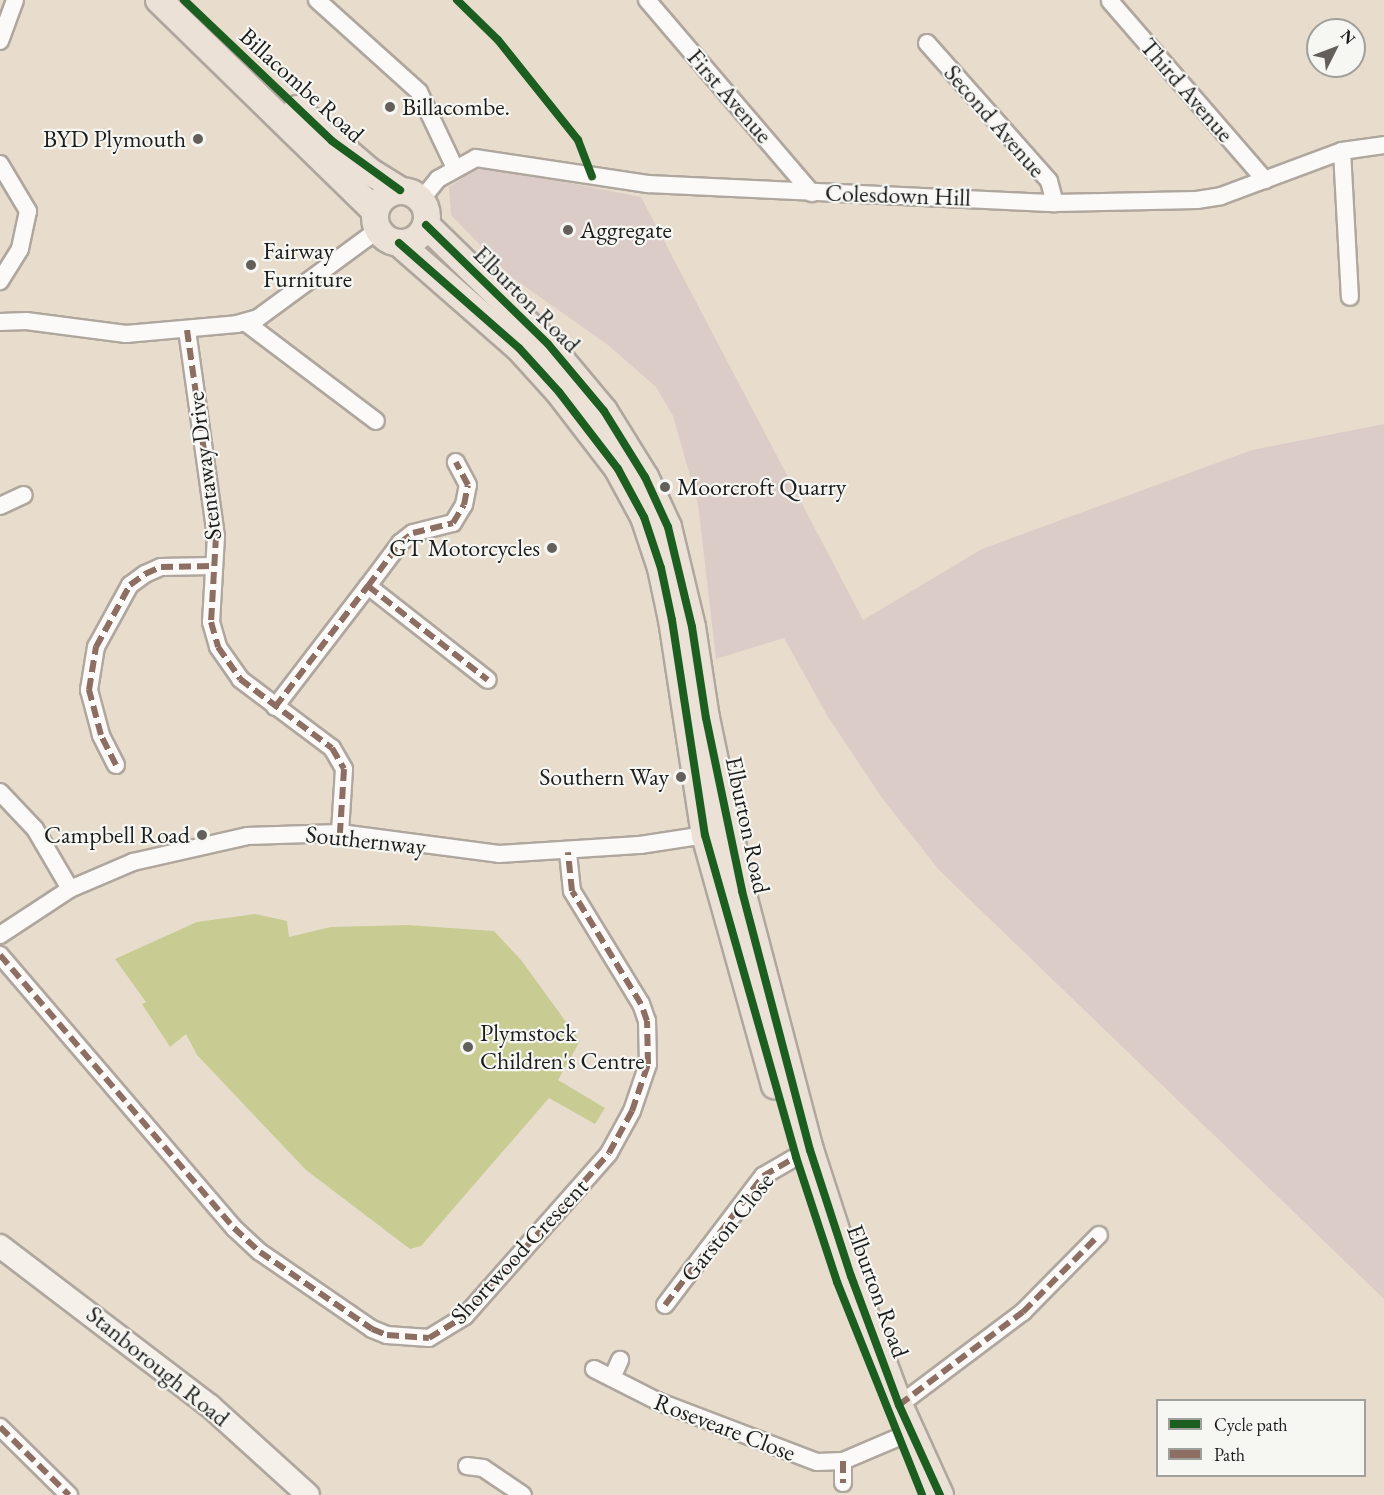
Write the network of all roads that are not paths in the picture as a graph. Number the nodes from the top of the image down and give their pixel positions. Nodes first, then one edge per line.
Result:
1 (15, 0) edge
2 (159, 0) edge
3 (184, 0) edge
4 (317, 0) edge
5 (647, 0) edge
6 (1110, 1) edge
7 (0, 41) edge
8 (927, 43) dead end
9 (1384, 145) edge
10 (1342, 152) junction
11 (0, 164) edge
12 (455, 168) junction
13 (1265, 180) junction
14 (812, 193) junction
15 (411, 195) junction
16 (1055, 203) junction
17 (426, 225) junction
18 (384, 228) junction
19 (0, 281) edge
20 (1350, 297) dead end
21 (0, 322) edge
22 (245, 322) junction
23 (187, 330) junction
24 (376, 421) dead end
25 (456, 462) dead end
26 (24, 495) dead end
27 (0, 506) edge
28 (213, 566) junction
29 (368, 586) junction
30 (488, 680) dead end
31 (275, 707) junction
32 (116, 765) dead end
33 (0, 792) edge
34 (720, 792) junction
35 (340, 833) junction
36 (705, 835) junction
37 (568, 852) junction
38 (70, 889) junction
39 (0, 935) edge
40 (0, 955) edge
41 (796, 1157) junction
42 (1100, 1235) dead end
43 (0, 1245) edge
44 (665, 1305) dead end
45 (620, 1360) dead end
46 (594, 1369) dead end
47 (612, 1378) junction
48 (899, 1405) junction
49 (0, 1427) edge
50 (897, 1438) junction
51 (843, 1461) junction
52 (467, 1466) dead end
53 (843, 1483) dead end
54 (69, 1495) edge
55 (308, 1495) edge
56 (523, 1495) edge
57 (922, 1495) edge
58 (940, 1495) edge

1 - 7 street
2 - 18 main road, Billacombe Road
3 - 15 main road, Billacombe Road
4 - 12 street
5 - 14 street, First Avenue
6 - 13 street, Third Avenue
8 - 16 street, Second Avenue
9 - 10 street, Colesdown Hill
10 - 13 street, Colesdown Hill
10 - 20 street
11 - 19 street
12 - 14 street, Colesdown Hill
12 - 15 street, Colesdown Hill
13 - 16 street, Colesdown Hill
14 - 16 street, Colesdown Hill
15 - 17 main road
15 - 18 main road
17 - 18 main road
17 - 34 main road, Elburton Road
18 - 22 street
18 - 36 main road, Elburton Road
21 - 23 street
22 - 23 street
22 - 24 street
23 - 28 street, Stentaway Drive
25 - 29 street
26 - 27 street
28 - 31 street, Stentaway Drive
28 - 32 street
29 - 30 street
29 - 31 street
31 - 35 street, Stentaway Drive
33 - 38 street
34 - 36 street
34 - 48 main road, Elburton Road
35 - 37 street, Southernway
35 - 38 street, Southernway
36 - 37 street, Southernway
36 - 41 main road, Elburton Road
37 - 40 street, Shortwood Crescent
38 - 39 street, Southernway
41 - 44 street, Garston Close
41 - 50 main road, Elburton Road
42 - 48 street
43 - 55 street, Stanborough Road
45 - 47 street
46 - 47 street, Roseveare Close
47 - 51 street, Roseveare Close
48 - 58 main road, Elburton Road
49 - 54 street
50 - 51 street, Roseveare Close
50 - 57 main road, Elburton Road
51 - 53 street
52 - 56 street

